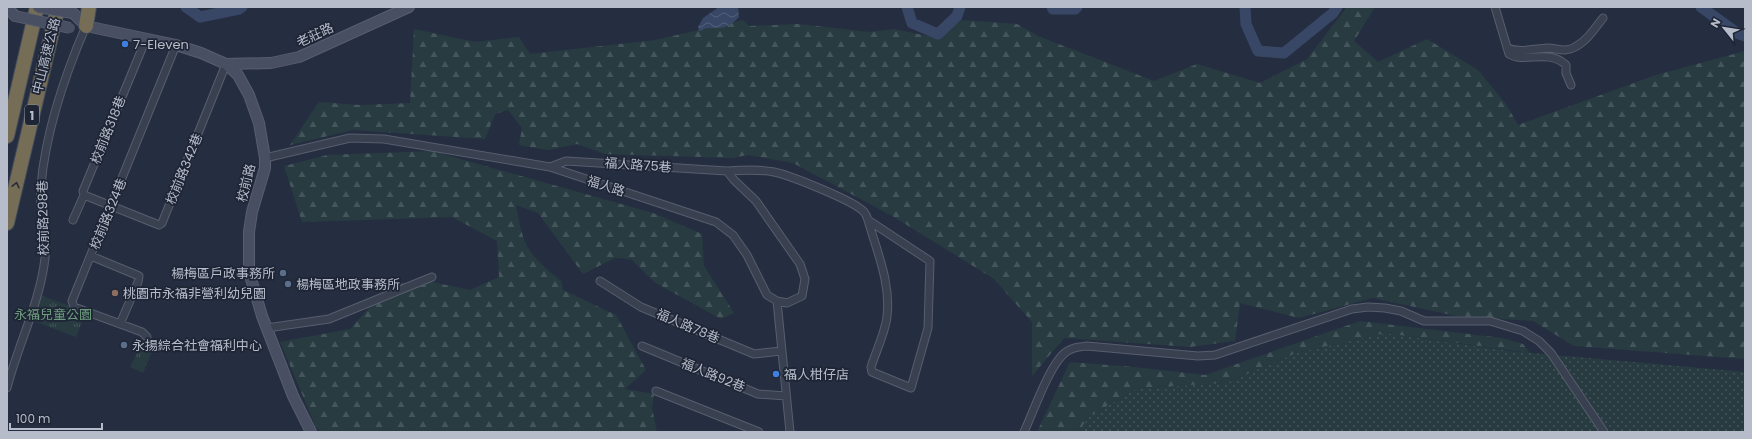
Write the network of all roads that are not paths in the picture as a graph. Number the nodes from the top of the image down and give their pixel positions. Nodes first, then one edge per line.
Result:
1 (7, 7) edge
2 (28, 7) edge
3 (38, 7) edge
4 (58, 7) edge
5 (88, 7) edge
6 (409, 7) edge
7 (1495, 7) edge
8 (1603, 18) dead end
9 (84, 25) junction
10 (146, 39) junction
11 (176, 45) junction
12 (1507, 48) junction
13 (226, 64) junction
14 (1571, 85) dead end
15 (7, 96) edge
16 (7, 136) edge
17 (265, 158) junction
18 (550, 167) junction
19 (727, 171) junction
20 (84, 195) junction
21 (112, 206) junction
22 (74, 220) dead end
23 (868, 220) junction
24 (7, 223) edge
25 (91, 256) junction
26 (432, 277) dead end
27 (600, 281) dead end
28 (777, 301) junction
29 (120, 324) junction
30 (267, 328) junction
31 (147, 337) dead end
32 (642, 346) dead end
33 (781, 351) junction
34 (7, 388) edge
35 (656, 391) dead end
36 (786, 396) junction
37 (311, 432) edge
38 (758, 432) edge
39 (790, 432) edge
40 (1024, 432) edge
41 (1604, 432) edge

1 - 9 street, 校前路, bridge
2 - 15 highway
3 - 9 street, bridge
3 - 16 highway, 中山高速公路 / 1
24 -> 4 highway, 中山高速公路 / 1
5 - 9 highway
6 - 13 street, 老莊路
7 - 12 street
8 - 12 street
9 - 10 street, 校前路
9 - 34 street, 校前路298巷
10 - 11 street, 校前路
10 - 20 street, 校前路318巷
11 - 13 street, 校前路
11 - 21 street, 校前路324巷
12 - 14 street
13 - 17 street, 校前路
13 - 21 street, 校前路342巷
17 - 18 street, 福人路
17 - 30 street, 校前路
18 - 19 street, 福人路75巷
18 - 28 street, 福人路
19 - 23 street, 福人路75巷
19 - 28 street
20 - 21 street
20 - 22 street, 校前路318巷
21 - 25 street, 校前路324巷
23 - 23 street
25 - 29 street, 校前路324巷
25 - 29 street
26 - 30 street
27 - 33 street, 福人路78巷
28 - 33 street
29 - 31 street, 校前路324巷
30 - 37 street, 校前路
32 - 36 street, 福人路92巷
33 - 36 street
35 - 38 street
36 - 39 street
40 - 41 street

